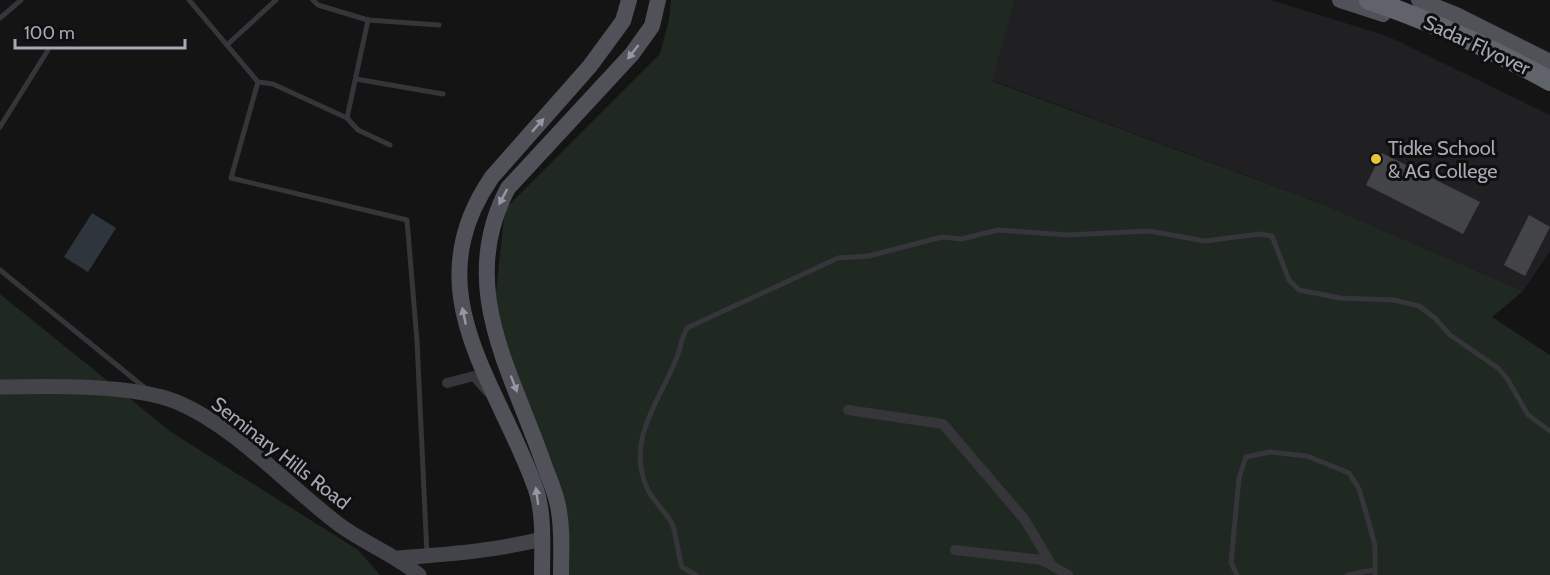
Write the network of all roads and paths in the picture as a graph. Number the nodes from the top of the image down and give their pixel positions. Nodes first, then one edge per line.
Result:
1 (21, 0) edge
2 (189, 0) edge
3 (276, 0) edge
4 (313, 0) edge
5 (629, 0) edge
6 (658, 0) edge
7 (1340, 0) edge
8 (1369, 0) edge
9 (1387, 0) edge
10 (1419, 0) edge
11 (0, 18) edge
12 (368, 21) junction
13 (439, 25) dead end
14 (228, 44) junction
15 (48, 50) dead end
16 (1550, 62) edge
17 (1550, 73) edge
18 (356, 79) junction
19 (1550, 81) edge
20 (258, 82) junction
21 (1550, 90) edge
22 (443, 94) dead end
23 (347, 118) junction
24 (0, 127) edge
25 (390, 146) dead end
26 (0, 270) edge
27 (447, 382) dead end
28 (0, 387) edge
29 (156, 397) junction
30 (496, 401) junction
31 (848, 410) dead end
32 (1550, 431) edge
33 (543, 539) junction
34 (955, 550) dead end
35 (427, 556) junction
36 (399, 558) junction
37 (1051, 564) junction
38 (1375, 572) edge
39 (419, 575) edge
40 (542, 575) edge
41 (561, 575) edge
42 (696, 575) edge
43 (1068, 575) edge
44 (1237, 575) edge
45 (1347, 575) edge

1 - 11 lane
2 - 14 lane
3 - 14 lane
4 - 12 lane
30 -> 5 main road
6 -> 41 main road
7 - 21 main road
8 - 19 highway, Sadar Flyover
9 - 17 highway, Sadar Flyover
10 - 16 main road
12 - 13 lane
12 - 18 lane
14 - 20 lane
15 - 24 lane
18 - 22 lane
18 - 23 lane
20 - 23 lane
20 - 35 lane
23 - 25 lane
26 - 29 lane
27 - 30 street
28 - 29 street, Seminary Hills Road
29 - 36 street, Seminary Hills Road
33 -> 30 main road
31 - 37 street
32 - 42 lane
33 - 35 street
33 - 40 main road
34 - 37 street
35 - 36 street
36 - 39 street, Seminary Hills Road
37 - 43 street
38 - 44 lane
38 - 45 lane

